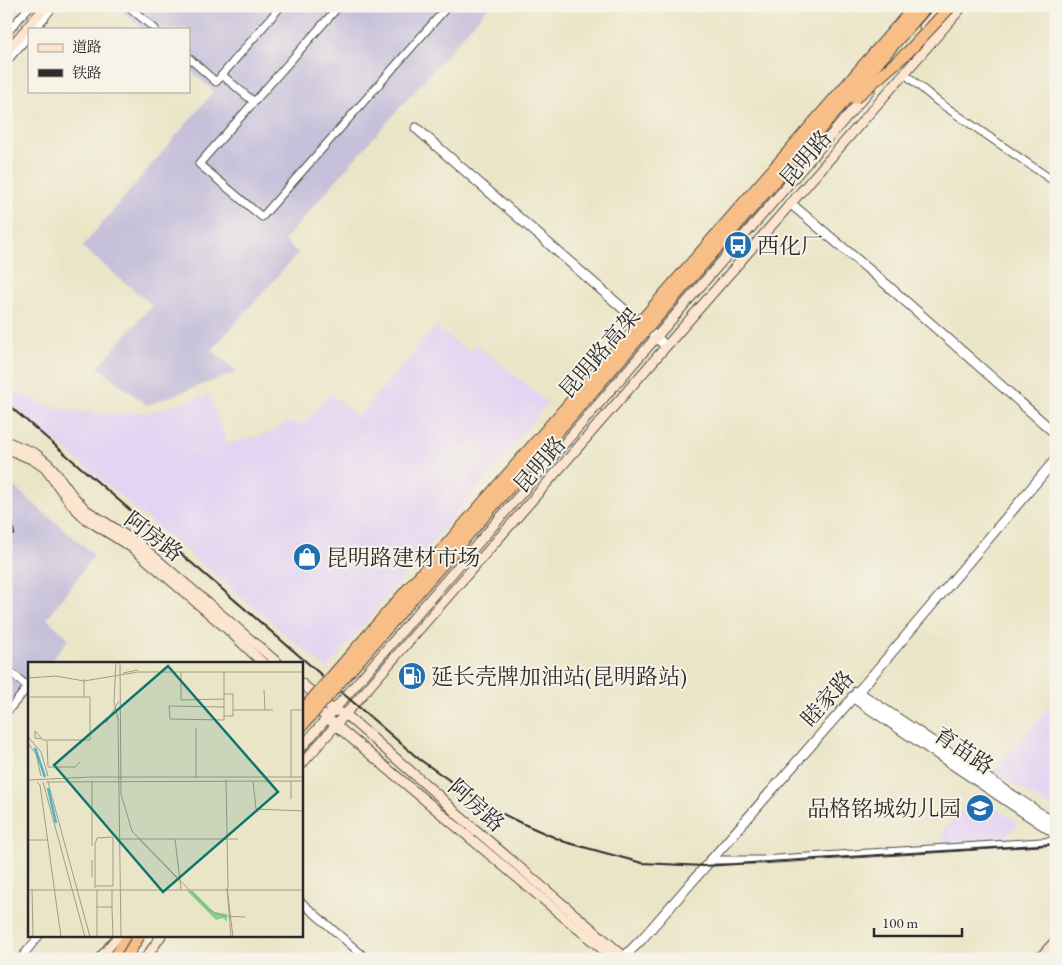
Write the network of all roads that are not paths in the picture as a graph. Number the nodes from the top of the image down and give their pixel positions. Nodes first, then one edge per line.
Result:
1 (30, 6) edge
2 (40, 6) edge
3 (46, 6) edge
4 (54, 6) edge
5 (128, 6) edge
6 (281, 6) edge
7 (339, 6) edge
8 (448, 6) edge
9 (915, 6) edge
10 (927, 6) edge
11 (942, 6) edge
12 (951, 6) edge
13 (963, 6) edge
14 (36, 28) edge
15 (154, 28) edge
16 (6, 34) edge
17 (28, 37) edge
18 (6, 45) edge
19 (6, 52) edge
20 (190, 59) edge
21 (6, 62) edge
22 (904, 73) junction
23 (222, 75) junction
24 (254, 102) junction
25 (825, 124) junction
26 (416, 128) dead end
27 (1056, 176) edge
28 (790, 203) junction
29 (656, 338) junction
30 (666, 346) junction
31 (1056, 434) edge
32 (6, 441) edge
33 (6, 448) edge
34 (1056, 459) edge
35 (262, 662) edge
36 (277, 662) edge
37 (6, 668) edge
38 (302, 683) edge
39 (855, 694) junction
40 (302, 697) edge
41 (334, 710) junction
42 (302, 711) edge
43 (6, 712) edge
44 (345, 714) junction
45 (327, 718) junction
46 (302, 726) edge
47 (335, 726) junction
48 (302, 747) edge
49 (385, 750) junction
50 (376, 760) junction
51 (302, 764) edge
52 (1056, 824) edge
53 (1056, 834) edge
54 (1056, 841) edge
55 (709, 860) junction
56 (302, 903) edge
57 (37, 938) edge
58 (116, 938) edge
59 (128, 938) edge
60 (138, 938) edge
61 (160, 938) edge
62 (1056, 940) edge
63 (1056, 950) edge
64 (624, 958) edge
65 (20, 959) edge
66 (99, 959) edge
67 (114, 959) edge
68 (125, 959) edge
69 (145, 959) edge
70 (367, 959) edge
71 (614, 959) edge
72 (1039, 959) edge
73 (1048, 959) edge

1 - 16 street
2 - 18 main road
3 - 19 main road
4 - 14 street
5 - 15 street
6 - 23 street
7 - 24 street
8 - 24 street
9 - 42 highway, 昆明路高架, bridge
10 - 25 highway, 昆明路高架, bridge
11 - 29 main road, 昆明路
12 - 25 highway, bridge
13 - 22 main road, 昆明路
17 - 21 street
20 - 23 street
22 - 27 street
22 - 28 main road, 昆明路
23 - 24 street
25 - 46 highway, 昆明路高架, bridge
26 - 29 street
28 - 30 main road, 昆明路
28 - 31 street
29 - 30 street
29 - 41 main road, 昆明路
30 - 44 main road, 昆明路
32 - 36 main road, 阿房路
33 - 35 main road, 阿房路
34 - 39 street, 睦家路
37 - 43 street
38 - 41 main road, 阿房路
39 - 52 street, 育苗路
39 - 53 street, 育苗路
39 - 55 street, 睦家路
40 - 45 main road, 阿房路
41 - 44 main road, 阿房路
41 - 45 main road, 昆明路
44 - 47 main road, 昆明路
44 - 49 main road, 阿房路
45 - 47 main road, 阿房路
45 - 48 main road, 昆明路
47 - 50 main road, 阿房路
47 - 51 main road, 昆明路
49 - 50 main road
49 - 64 main road, 阿房路
50 - 71 main road, 阿房路
54 - 55 street
55 - 64 street, 睦家路
56 - 70 street
57 - 65 street
58 - 66 main road
59 - 67 highway
60 - 68 highway, bridge
61 - 69 main road
62 - 72 main road
63 - 73 main road

